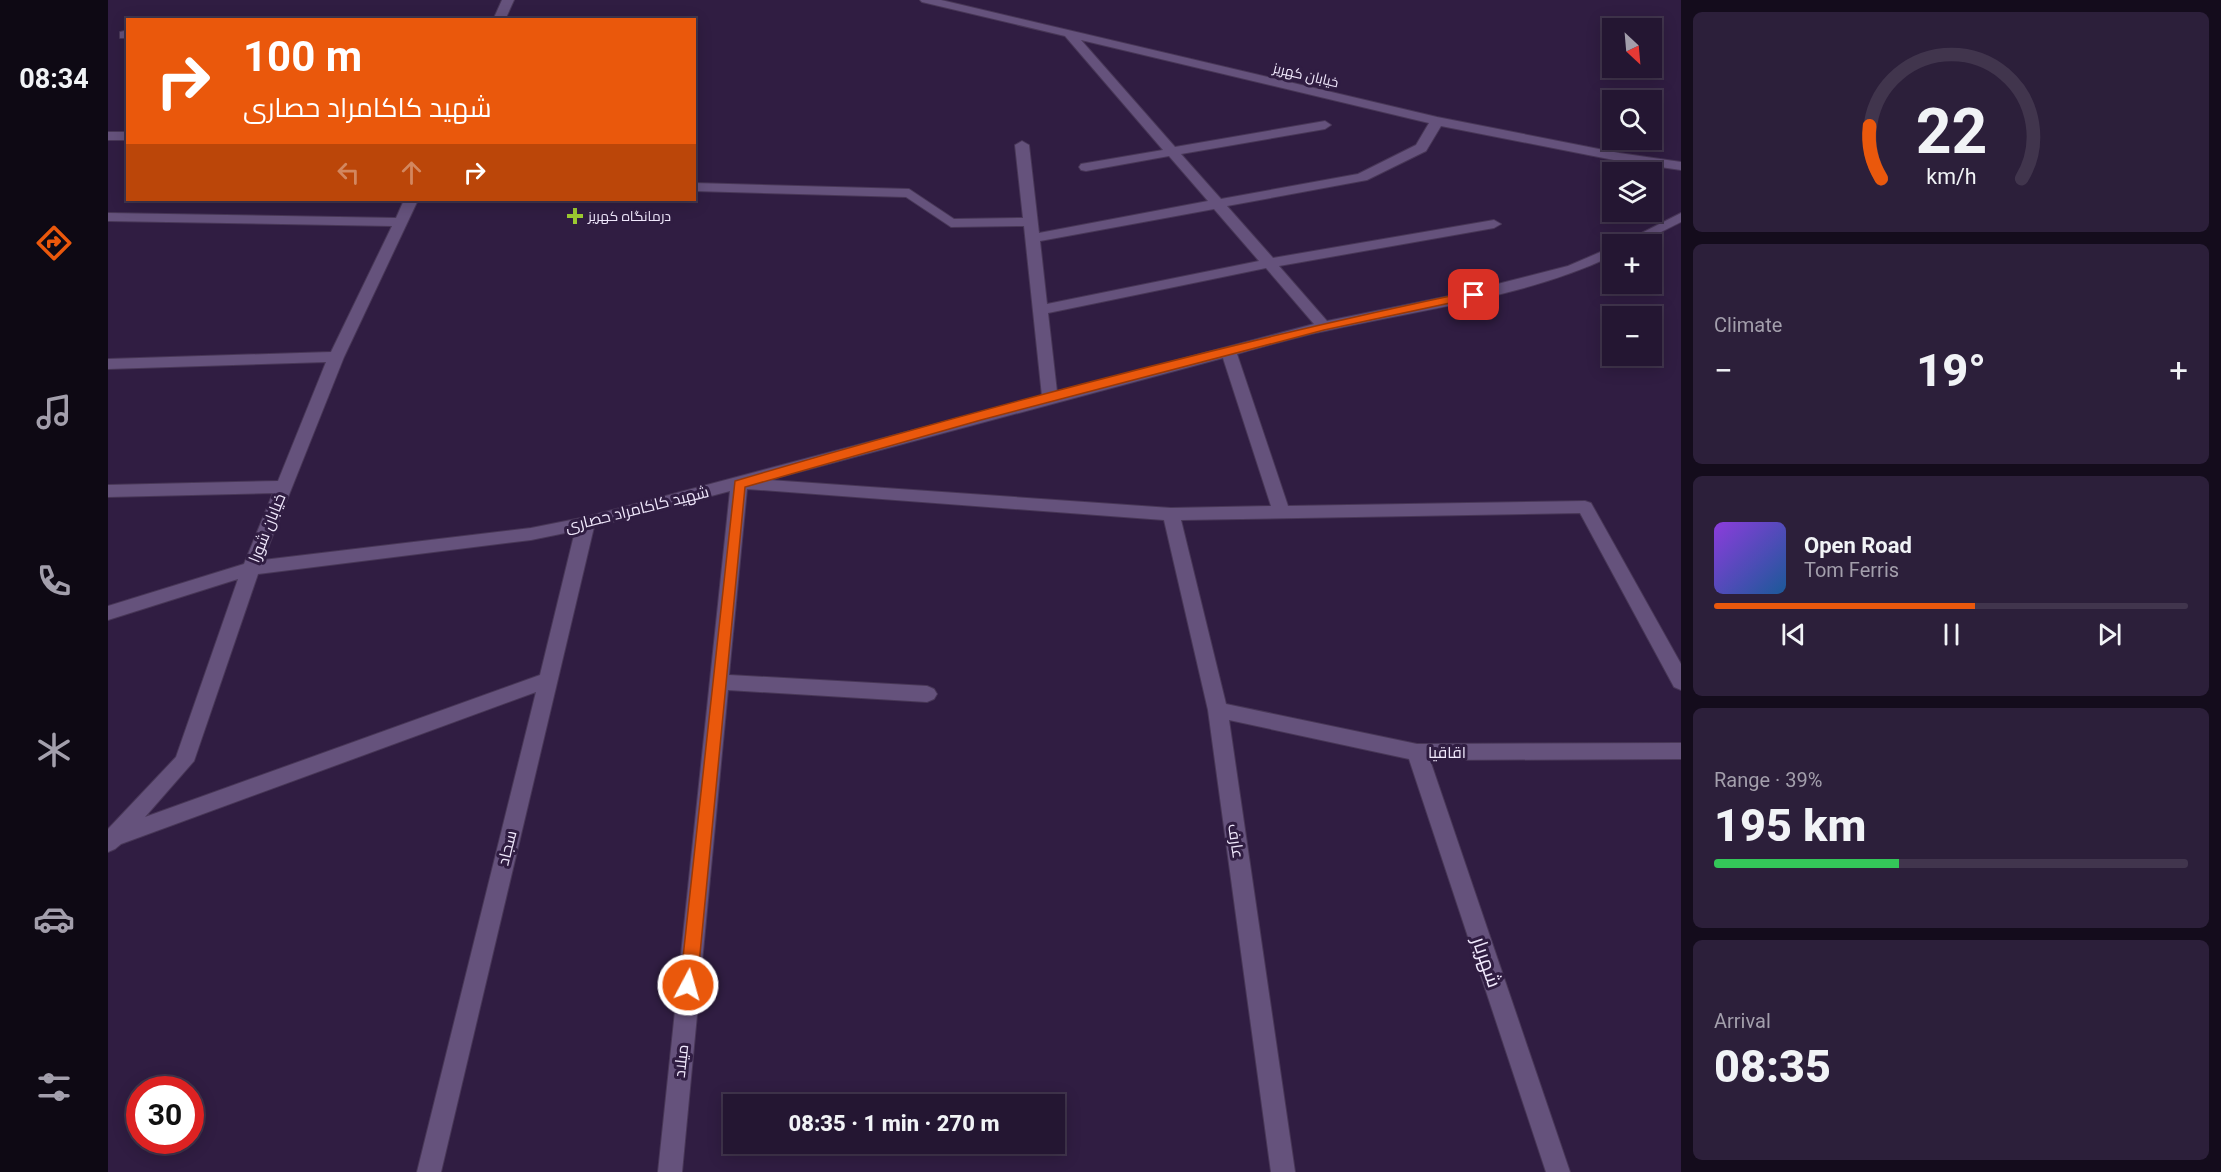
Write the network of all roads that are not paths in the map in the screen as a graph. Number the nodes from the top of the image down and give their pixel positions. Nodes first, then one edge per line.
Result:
1 (508, 0) edge
2 (926, 0) edge
3 (500, 18) edge
4 (1069, 34) junction
5 (1437, 121) junction
6 (1325, 125) dead end
7 (108, 136) edge
8 (126, 136) edge
9 (1022, 145) dead end
10 (1172, 152) junction
11 (1681, 166) edge
12 (1086, 167) dead end
13 (696, 187) edge
14 (411, 201) edge
15 (1218, 205) junction
16 (108, 217) edge
17 (1681, 217) edge
18 (402, 222) junction
19 (1030, 222) junction
20 (1494, 224) dead end
21 (1647, 234) edge
22 (1032, 238) junction
23 (1602, 256) edge
24 (1269, 263) junction
25 (1040, 309) junction
26 (1324, 326) junction
27 (1228, 351) junction
28 (336, 357) junction
29 (108, 364) edge
30 (1050, 398) junction
31 (739, 484) junction
32 (283, 487) junction
33 (108, 491) edge
34 (1281, 511) junction
35 (1171, 514) junction
36 (586, 523) junction
37 (251, 568) junction
38 (108, 614) edge
39 (548, 680) junction
40 (719, 682) junction
41 (1681, 682) edge
42 (927, 694) dead end
43 (1218, 710) junction
44 (1681, 751) edge
45 (1417, 752) junction
46 (110, 840) edge
47 (429, 1172) edge
48 (669, 1172) edge
49 (1283, 1172) edge
50 (1558, 1172) edge

1 - 3 street
2 - 4 street, خیابان کهریز
4 - 5 street, خیابان کهریز
4 - 10 street
5 - 11 street, خیابان کهریز
5 - 15 street
6 - 10 street
7 - 8 street
9 - 19 street
10 - 12 street
10 - 15 street
13 - 19 street
14 - 18 street, خیابان شورا
15 - 22 street
15 - 24 street
16 - 18 street
17 - 21 street
18 - 28 street, خیابان شورا
19 - 22 street
20 - 24 street
22 - 25 street
23 - 26 street, شهید کاکامراد حصاری
24 - 25 street
24 - 26 street
25 - 30 street
26 - 27 street, شهید کاکامراد حصاری
27 - 30 street, شهید کاکامراد حصاری
27 - 34 street
28 - 29 street
28 - 32 street, خیابان شورا
30 - 31 street, شهید کاکامراد حصاری
31 - 35 street
31 - 36 street, شهید کاکامراد حصاری
31 - 40 street, میلاد
32 - 33 street
32 - 37 street, خیابان شورا
34 - 35 street
34 - 41 street
35 - 43 street, عارف
36 - 37 street, شهید کاکامراد حصاری
36 - 39 street, سجاد
37 - 38 street, شهید کاکامراد حصاری
37 - 46 street, خیابان شورا
39 - 46 street
39 - 47 street, سجاد
40 - 42 street
40 - 48 street, میلاد
43 - 45 street, اقاقیا
43 - 49 street, عارف
44 - 45 street, اقاقیا
45 - 50 street, شهریار

